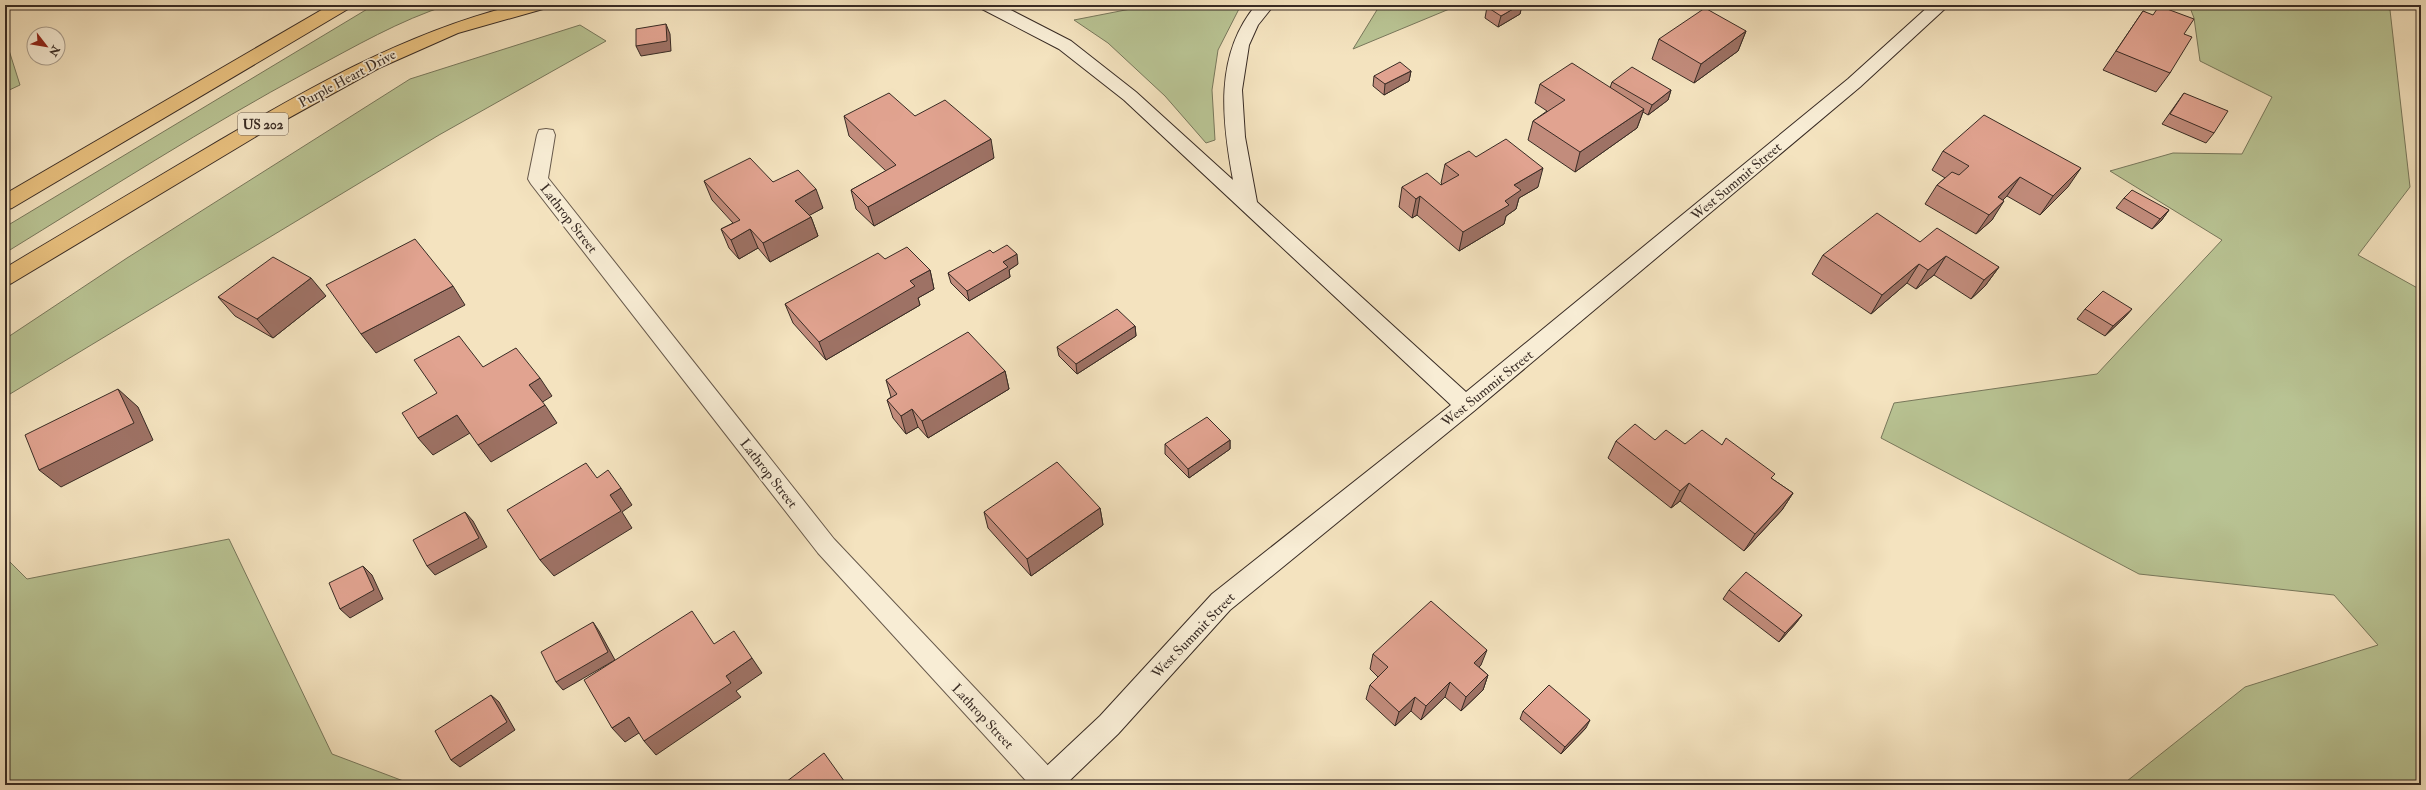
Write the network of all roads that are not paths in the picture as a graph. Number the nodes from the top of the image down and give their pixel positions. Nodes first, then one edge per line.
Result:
1 (342, 5) edge
2 (536, 5) edge
3 (988, 5) edge
4 (1265, 5) edge
5 (1940, 5) edge
6 (546, 135) dead end
7 (5, 202) edge
8 (1248, 204) junction
9 (5, 278) edge
10 (1466, 406) junction
11 (1047, 785) edge

1 - 7 main road
2 - 9 main road, Purple Heart Drive / US 202
3 - 8 street
4 - 8 street
5 - 10 street, West Summit Street
6 - 11 street, Lathrop Street
8 - 10 street
10 - 11 street, West Summit Street

